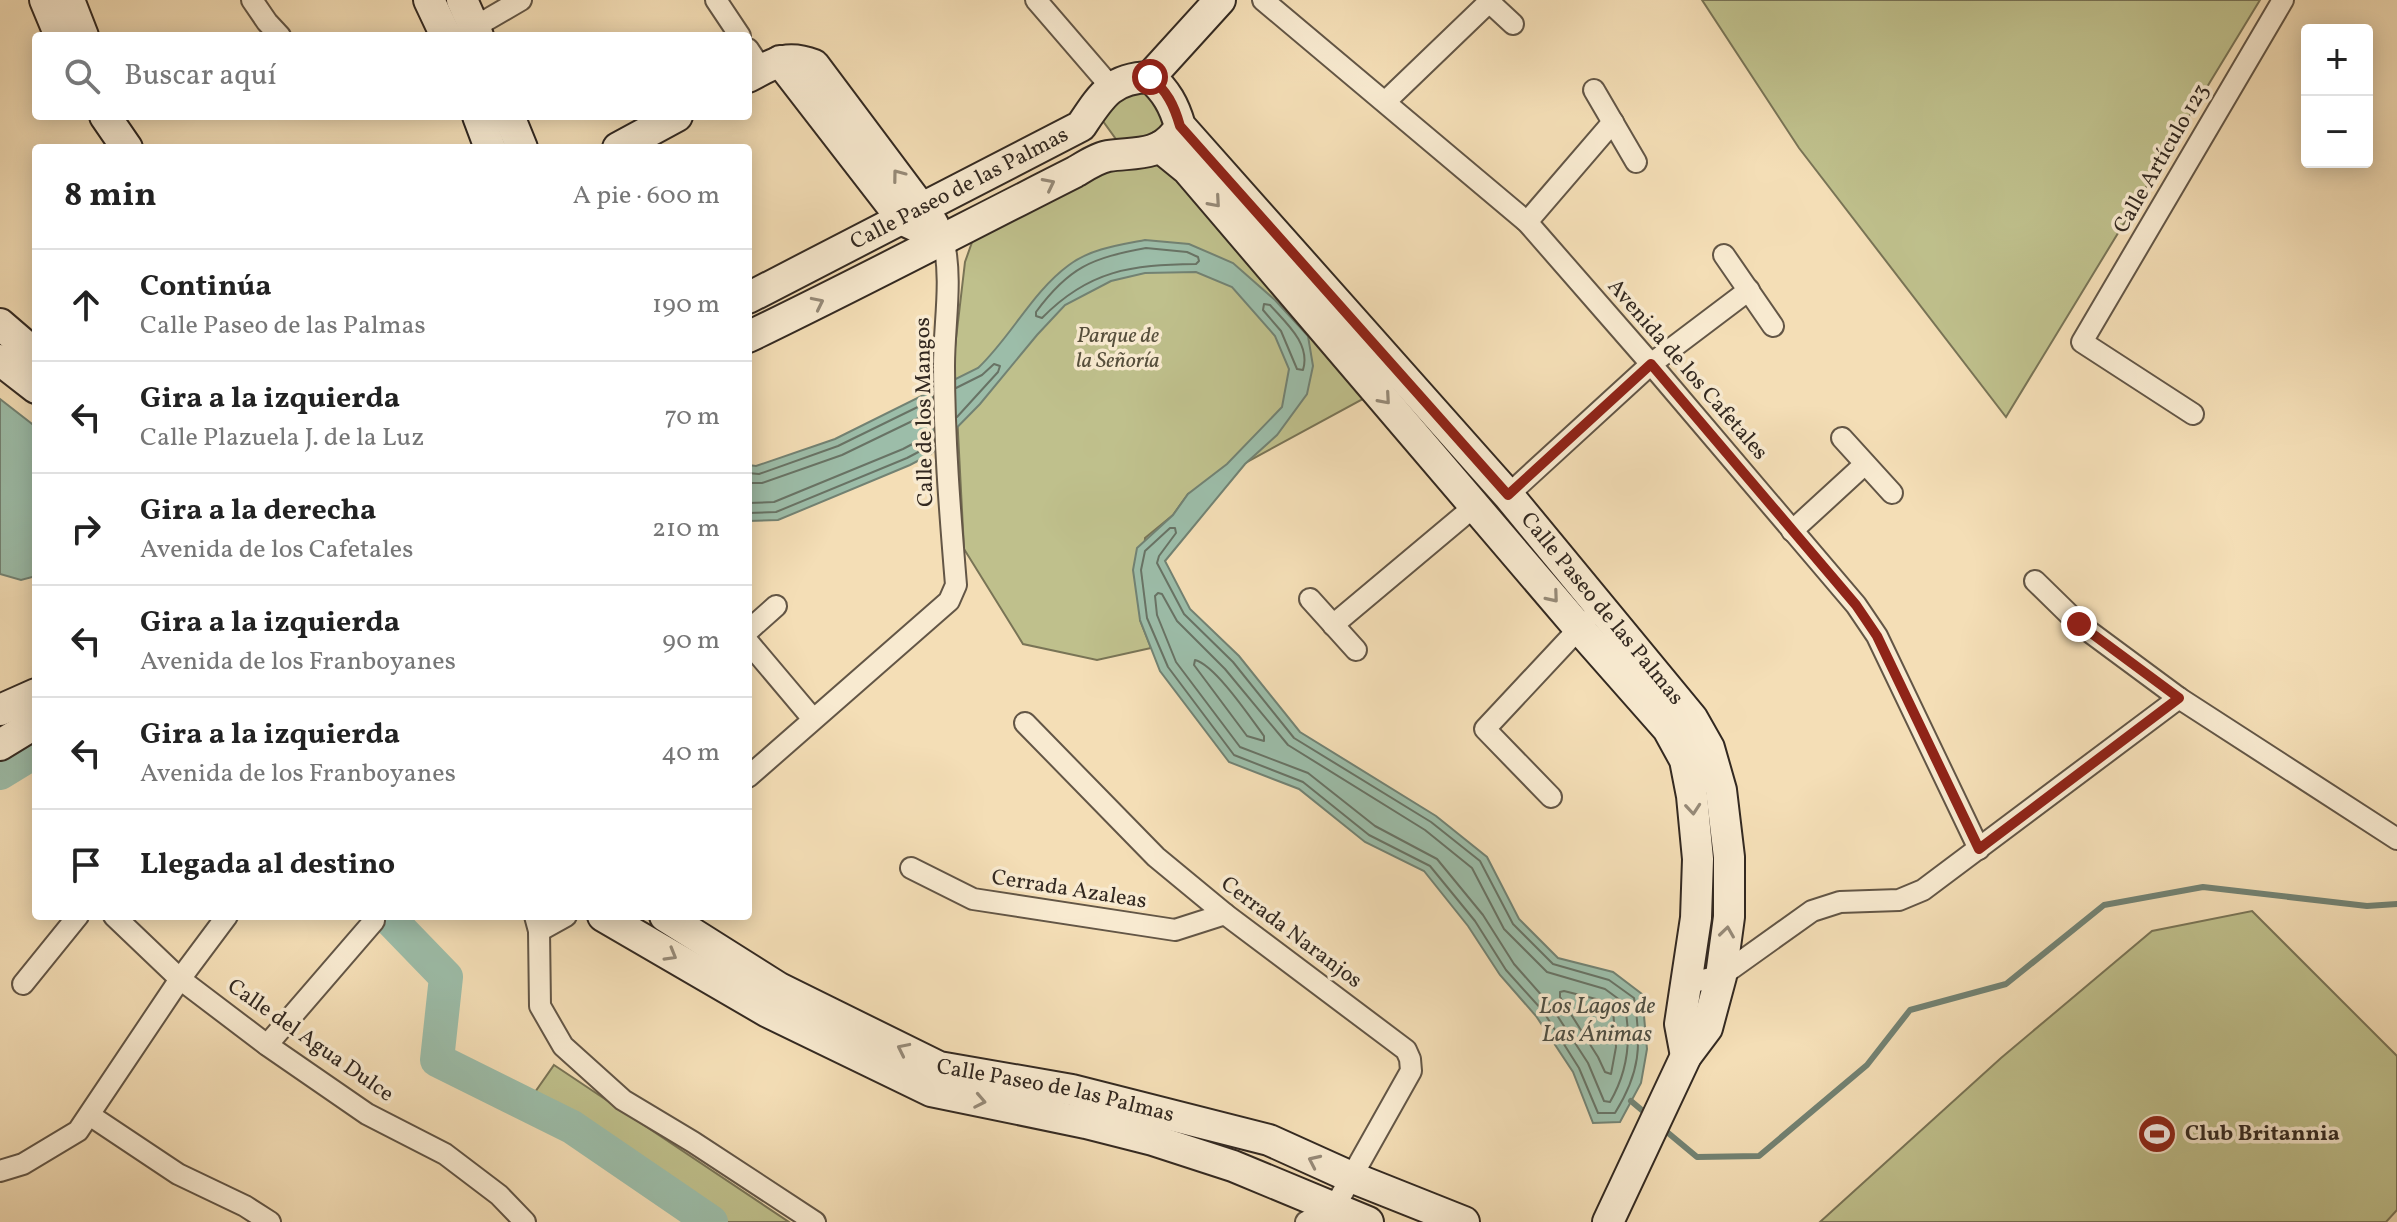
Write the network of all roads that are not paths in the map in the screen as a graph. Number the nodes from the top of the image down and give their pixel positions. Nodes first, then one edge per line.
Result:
1 (45, 0) edge
2 (69, 0) edge
3 (252, 0) edge
4 (429, 0) edge
5 (521, 0) edge
6 (716, 0) edge
7 (1036, 0) edge
8 (1220, 0) edge
9 (1263, 0) edge
10 (2283, 0) edge
11 (1488, 1) edge
12 (1513, 24) dead end
13 (464, 27) edge
14 (58, 32) edge
15 (81, 32) edge
16 (276, 32) edge
17 (737, 32) edge
18 (759, 64) edge
19 (1150, 77) junction
20 (1111, 87) junction
21 (1594, 90) dead end
22 (1386, 101) junction
23 (108, 120) edge
24 (480, 120) edge
25 (511, 120) edge
26 (670, 120) edge
27 (1613, 122) junction
28 (1170, 137) junction
29 (124, 144) edge
30 (488, 144) edge
31 (520, 144) edge
32 (625, 144) edge
33 (1636, 162) dead end
34 (913, 214) junction
35 (1527, 222) junction
36 (943, 238) junction
37 (1724, 255) dead end
38 (1749, 290) junction
39 (752, 296) edge
40 (0, 324) edge
41 (1773, 326) dead end
42 (752, 335) edge
43 (32, 352) edge
44 (0, 360) edge
45 (1651, 364) junction
46 (32, 385) edge
47 (2193, 414) dead end
48 (1842, 438) dead end
49 (1448, 450) junction
50 (1865, 464) junction
51 (1892, 493) dead end
52 (1508, 495) junction
53 (1476, 505) junction
54 (1792, 531) junction
55 (2035, 581) dead end
56 (1310, 599) dead end
57 (776, 606) dead end
58 (1601, 608) junction
59 (1333, 625) junction
60 (752, 627) edge
61 (1578, 627) junction
62 (752, 647) edge
63 (1356, 650) dead end
64 (32, 696) edge
65 (2179, 698) junction
66 (0, 710) edge
67 (813, 719) junction
68 (1025, 723) dead end
69 (32, 725) edge
70 (1, 740) edge
71 (752, 773) edge
72 (1551, 797) dead end
73 (2397, 839) edge
74 (1979, 849) junction
75 (911, 868) dead end
76 (1225, 914) junction
77 (75, 920) edge
78 (118, 920) edge
79 (224, 920) edge
80 (610, 920) edge
81 (671, 920) edge
82 (374, 921) dead end
83 (537, 924) edge
84 (1721, 976) junction
85 (180, 979) junction
86 (1688, 983) junction
87 (23, 984) dead end
88 (267, 1045) junction
89 (1686, 1056) junction
90 (91, 1116) junction
91 (0, 1171) edge
92 (1351, 1177) junction
93 (1334, 1208) junction
94 (270, 1222) edge
95 (525, 1222) edge
96 (815, 1222) edge
97 (1306, 1222) edge
98 (1368, 1222) edge
99 (1464, 1222) edge
100 (1608, 1222) edge

1 - 14 street
2 - 15 street
3 - 16 street
4 - 13 street
5 - 13 street
6 - 17 street
7 - 20 street
8 - 19 street
9 - 22 street, Avenida de los Cafetales
10 - 47 street, Calle Artículo 123
11 - 12 street
11 - 22 street
18 - 34 street
19 - 20 street
19 - 28 street, Calle Paseo de las Palmas
20 - 34 street, Calle Paseo de las Palmas
21 - 27 street
22 - 35 street, Avenida de los Cafetales
23 - 29 street
24 - 30 street
25 - 31 street
26 - 32 street
27 - 33 street
27 - 35 street
36 -> 28 street, Calle Paseo de las Palmas
28 - 49 street, Calle Paseo de las Palmas
34 - 36 street
34 - 39 street, Calle Paseo de las Palmas
35 - 45 street, Avenida de los Cafetales
42 -> 36 street, Calle Paseo de las Palmas
36 - 67 street, Calle de los Mangos
37 - 38 street
38 - 41 street
38 - 45 street
40 - 43 street
44 - 46 street
45 - 52 street
45 - 54 street, Avenida de los Cafetales
48 - 50 street
49 - 52 street, Calle Paseo de las Palmas
49 - 53 street, Calle Paseo de las Palmas
50 - 51 street
50 - 54 street
52 - 58 street, Calle Paseo de las Palmas
53 - 59 street
53 -> 61 street, Calle Paseo de las Palmas
54 - 74 street, Avenida de los Cafetales
55 - 65 street
56 - 59 street
57 - 60 street
58 - 61 street
84 -> 58 street, Calle Paseo de las Palmas
59 - 63 street
61 - 72 street
61 -> 86 street, Calle Paseo de las Palmas
62 - 67 street
64 - 66 street
65 - 73 street
65 - 74 street
67 - 71 street
68 - 76 street, Cerrada Naranjos
69 - 70 street
74 - 84 street
75 - 76 street, Cerrada Azaleas
76 - 92 street, Cerrada Naranjos
77 - 87 street
78 - 85 street, Calle del Agua Dulce
79 - 85 street
80 -> 93 street, Calle Paseo de las Palmas
92 -> 81 street, Calle Paseo de las Palmas
82 - 88 street
83 - 96 street
84 - 86 street
84 - 89 street, Calle Paseo de las Palmas
85 - 88 street, Calle del Agua Dulce
85 - 90 street
86 - 89 street, Calle Paseo de las Palmas
88 - 95 street, Calle del Agua Dulce
89 - 100 street, Calle Paseo de las Palmas
90 - 91 street
90 - 94 street
92 - 93 street, Cerrada Naranjos
92 - 99 street, Calle Paseo de las Palmas
93 - 97 street
93 - 98 street, Calle Paseo de las Palmas

